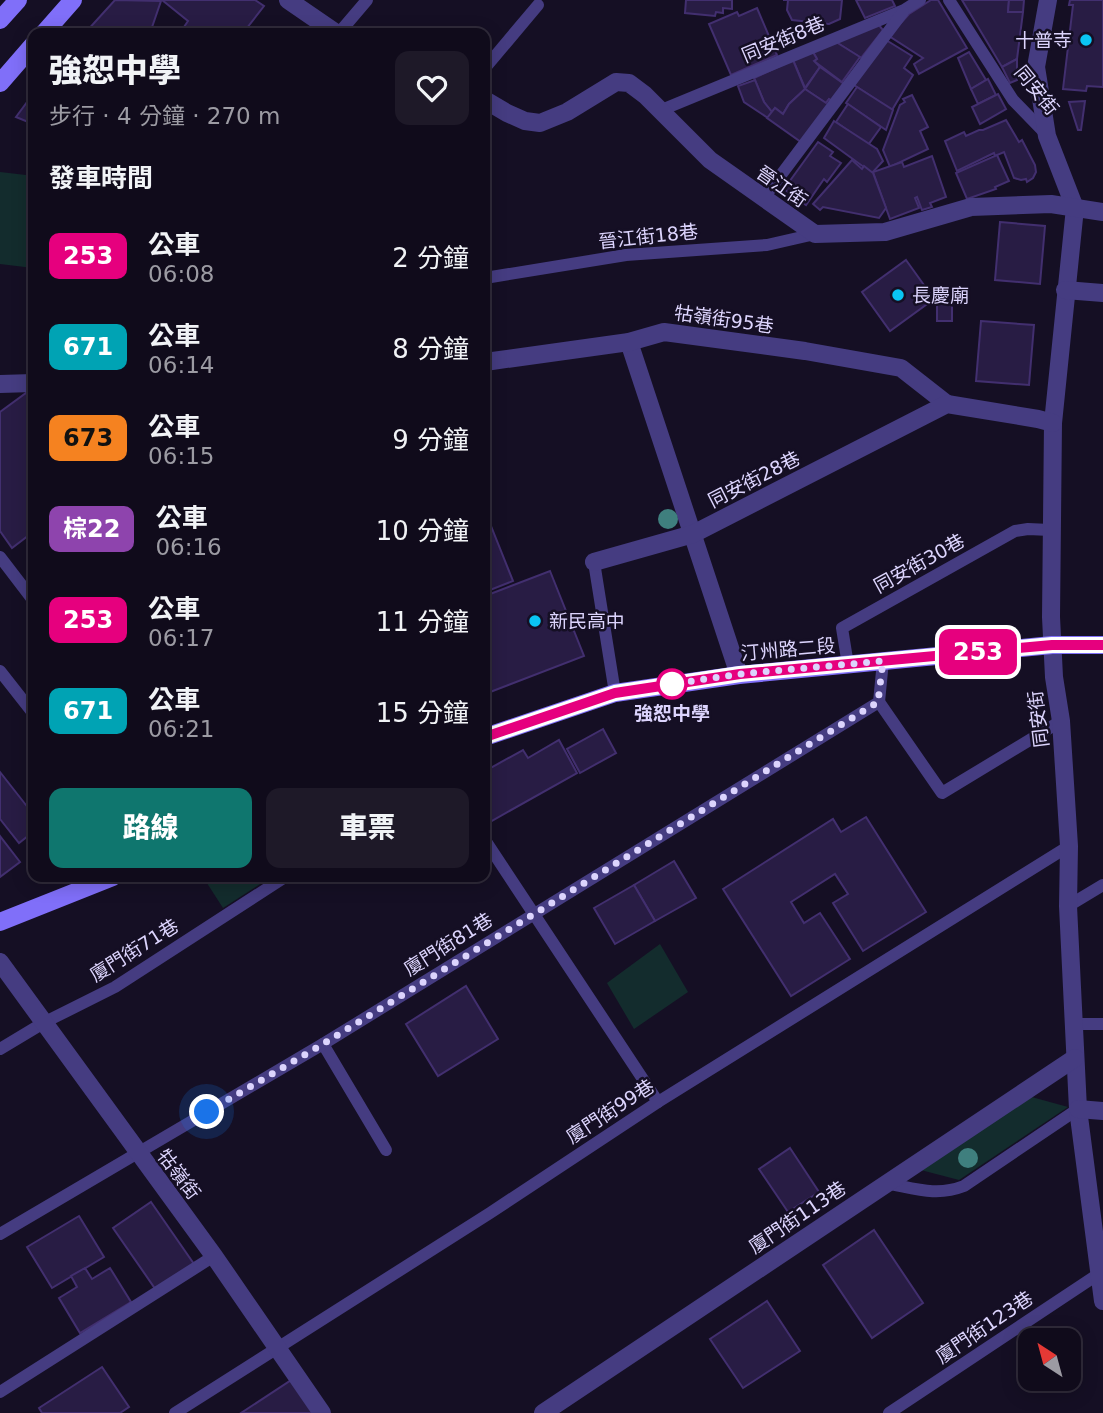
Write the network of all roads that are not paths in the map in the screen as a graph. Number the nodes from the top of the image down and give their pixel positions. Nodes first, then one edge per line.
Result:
1 (18, 0) edge
2 (73, 0) edge
3 (288, 0) edge
4 (367, 0) edge
5 (920, 0) edge
6 (949, 0) edge
7 (1048, 0) edge
8 (538, 5) dead end
9 (904, 10) junction
10 (0, 20) edge
11 (48, 28) edge
12 (330, 28) edge
13 (342, 28) edge
14 (28, 51) edge
15 (490, 62) edge
16 (0, 83) edge
17 (490, 103) edge
18 (659, 111) junction
19 (1047, 136) junction
20 (763, 199) junction
21 (1075, 208) junction
22 (1103, 212) edge
23 (815, 234) junction
24 (490, 277) edge
25 (1065, 290) junction
26 (1103, 293) edge
27 (629, 342) junction
28 (490, 361) edge
29 (28, 383) edge
30 (0, 384) edge
31 (947, 404) junction
32 (1053, 424) junction
33 (1050, 530) junction
34 (692, 534) junction
35 (0, 557) edge
36 (594, 562) joint
37 (28, 593) edge
38 (1052, 645) junction
39 (1103, 645) edge
40 (883, 661) junction
41 (848, 665) junction
42 (0, 671) edge
43 (740, 674) junction
44 (615, 693) junction
45 (878, 702) junction
46 (28, 707) edge
47 (1061, 721) junction
48 (490, 735) edge
49 (1069, 846) junction
50 (490, 848) edge
51 (100, 882) edge
52 (277, 882) edge
53 (1103, 885) edge
54 (1068, 906) junction
55 (533, 913) junction
56 (0, 922) edge
57 (0, 962) edge
58 (45, 1022) junction
59 (1073, 1024) junction
60 (1103, 1024) edge
61 (323, 1044) junction
62 (0, 1049) edge
63 (1075, 1058) junction
64 (658, 1102) junction
65 (1078, 1109) junction
66 (1103, 1111) edge
67 (386, 1150) dead end
68 (137, 1152) junction
69 (885, 1183) junction
70 (0, 1234) edge
71 (214, 1256) junction
72 (1100, 1273) junction
73 (1103, 1301) edge
74 (275, 1348) junction
75 (0, 1392) edge
76 (175, 1413) edge
77 (322, 1413) edge
78 (542, 1413) edge
79 (890, 1413) edge

1 - 10 street
2 - 11 street
3 - 12 street
4 - 13 lane
5 - 9 lane, 同安街8巷
6 - 19 lane, 同安街
7 - 19 street, 同安街
8 - 15 lane
9 - 18 lane, 同安街8巷
9 - 20 lane
14 - 16 street
17 - 18 street, 晉江街
18 - 20 street, 晉江街
19 - 21 street, 同安街
20 - 23 street, 晉江街
21 - 22 street, 晉江街
21 - 23 street, 晉江街
21 - 25 street, 同安街
23 - 24 lane, 晉江街18巷
25 - 26 street
25 - 32 street, 同安街
27 - 28 street, 牯嶺街95巷
27 - 31 street, 牯嶺街95巷
27 - 34 street
29 - 30 street
31 - 32 street
31 - 34 street, 同安街28巷
32 - 33 street, 同安街
33 - 38 street, 同安街
33 - 41 lane, 同安街30巷
34 - 36 street, 同安街28巷
34 - 43 street
35 - 37 lane
36 - 44 lane, 同安街28巷
38 - 39 street, 汀州路二段
38 - 40 street, 汀州路二段
38 - 47 street, 同安街
40 - 41 street, 汀州路二段
40 - 45 lane
41 - 43 street, 汀州路二段
42 - 46 lane
43 - 44 street, 汀州路二段
44 - 48 street, 汀州路二段
45 - 47 lane
45 - 55 lane, 廈門街81巷
47 - 49 street, 同安街
49 - 54 street, 同安街
49 - 64 lane, 廈門街99巷
50 - 55 lane
51 - 56 street
52 - 58 lane, 廈門街71巷
53 - 54 lane
54 - 59 street, 同安街
55 - 61 lane, 廈門街81巷
55 - 64 lane
57 - 58 street, 牯嶺街
58 - 62 lane, 廈門街71巷
58 - 68 street, 牯嶺街
59 - 60 lane
59 - 63 street, 同安街
61 - 67 lane
61 - 68 lane, 廈門街81巷
63 - 65 street, 同安街
63 - 69 street, 廈門街113巷
64 - 74 lane, 廈門街99巷
65 - 66 street
65 - 69 lane
65 - 72 street, 同安街
68 - 70 lane, 廈門街81巷
68 - 71 street, 牯嶺街
69 - 78 street, 廈門街113巷
71 - 74 street, 牯嶺街
71 - 75 lane
72 - 73 street, 同安街
72 - 79 lane, 廈門街123巷
74 - 76 lane, 廈門街99巷
74 - 77 street, 牯嶺街

